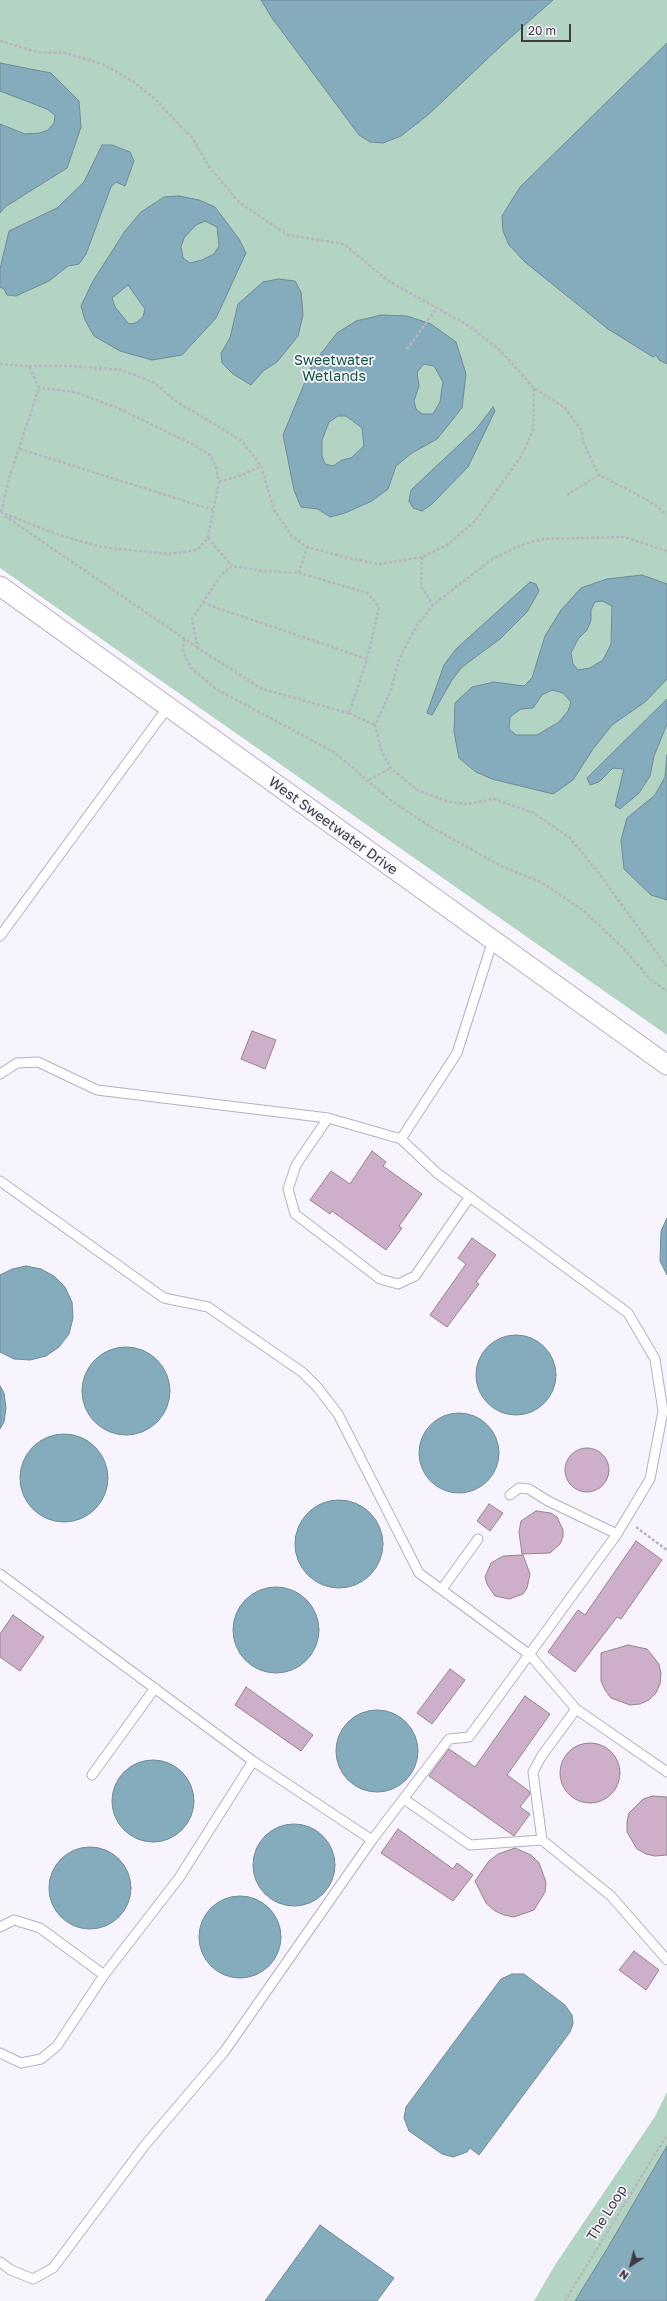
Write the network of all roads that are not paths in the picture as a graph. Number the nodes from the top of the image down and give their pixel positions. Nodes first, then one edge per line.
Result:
1 (0, 586) edge
2 (168, 707) junction
3 (0, 936) edge
4 (493, 940) junction
5 (667, 1065) edge
6 (0, 1074) edge
7 (328, 1118) junction
8 (401, 1139) junction
9 (0, 1181) edge
10 (469, 1198) junction
11 (510, 1495) dead end
12 (617, 1534) junction
13 (478, 1539) dead end
14 (0, 1574) edge
15 (442, 1589) junction
16 (530, 1655) junction
17 (155, 1688) junction
18 (576, 1709) junction
19 (253, 1760) junction
20 (667, 1772) edge
21 (92, 1775) dead end
22 (404, 1799) junction
23 (372, 1840) junction
24 (542, 1840) junction
25 (0, 1926) edge
26 (667, 1960) edge
27 (104, 1976) junction
28 (0, 2053) edge
29 (0, 2262) edge

1 - 2 street, West Sweetwater Drive
2 - 3 lane
2 - 4 street, West Sweetwater Drive
4 - 5 street, West Sweetwater Drive
4 - 8 lane
6 - 7 lane
7 - 8 lane
7 - 10 lane
8 - 10 lane
9 - 15 lane
10 - 12 lane
11 - 12 lane
12 - 16 lane
13 - 15 lane
14 - 17 lane
15 - 16 lane
16 - 18 lane
16 - 22 lane
17 - 19 lane
17 - 21 lane
18 - 20 lane
18 - 24 lane
19 - 23 lane
19 - 27 lane
22 - 23 lane
22 - 24 lane
23 - 29 lane
24 - 26 lane
25 - 27 lane
27 - 28 lane

